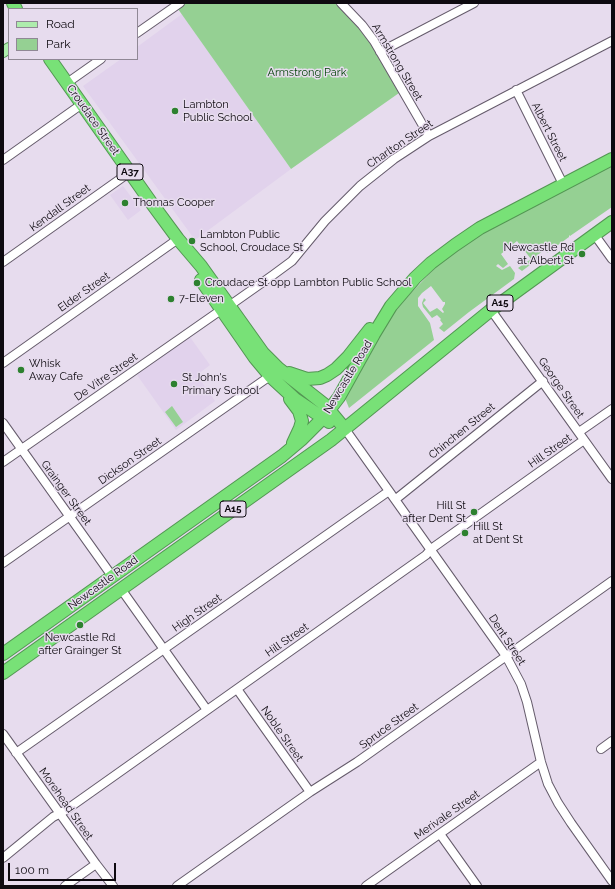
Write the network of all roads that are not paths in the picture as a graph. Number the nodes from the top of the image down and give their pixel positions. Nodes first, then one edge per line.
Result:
1 (180, 3) edge
2 (341, 3) edge
3 (474, 3) edge
4 (463, 5) edge
5 (138, 32) edge
6 (612, 41) edge
7 (380, 52) junction
8 (51, 60) edge
9 (100, 60) edge
10 (67, 83) junction
11 (516, 90) junction
12 (82, 104) junction
13 (428, 136) junction
14 (612, 159) edge
15 (3, 160) edge
16 (130, 172) junction
17 (564, 184) junction
18 (612, 222) edge
19 (594, 234) junction
20 (178, 239) junction
21 (612, 259) edge
22 (3, 262) edge
23 (391, 306) junction
24 (225, 308) junction
25 (491, 310) junction
26 (271, 361) junction
27 (3, 363) edge
28 (270, 376) junction
29 (543, 381) junction
30 (280, 386) junction
31 (612, 409) edge
32 (326, 414) junction
33 (3, 423) edge
34 (345, 429) junction
35 (579, 432) junction
36 (584, 440) junction
37 (290, 449) junction
38 (22, 450) junction
39 (3, 462) edge
40 (612, 479) edge
41 (389, 491) junction
42 (396, 499) junction
43 (70, 516) junction
44 (431, 549) junction
45 (3, 563) edge
46 (112, 576) junction
47 (612, 581) edge
48 (121, 589) junction
49 (164, 650) junction
50 (3, 654) edge
51 (506, 656) junction
52 (3, 673) edge
53 (237, 689) junction
54 (207, 710) junction
55 (3, 734) edge
56 (612, 741) edge
57 (601, 749) dead end
58 (16, 753) junction
59 (541, 762) junction
60 (310, 792) junction
61 (60, 813) junction
62 (440, 834) junction
63 (3, 858) edge
64 (96, 864) junction
65 (612, 881) edge
66 (65, 886) edge
67 (113, 886) edge
68 (177, 886) edge
69 (366, 886) edge
70 (477, 886) edge

1 - 5 street
2 - 7 street, Armstrong Street
3 - 4 street
4 - 7 street
6 - 11 street, Charlton Street
7 - 13 street, Armstrong Street
8 - 10 highway, Croudace Street / A37
9 - 10 street
10 - 12 highway, Croudace Street / A37
11 - 13 street, Charlton Street
11 - 17 street, Albert Street
12 - 15 street
12 - 16 highway, Croudace Street / A37
13 - 24 street, Charlton Street
14 - 17 highway, Newcastle Road / A15
16 - 20 highway, Croudace Street / A37
16 - 22 street, Kendall Street
17 - 23 highway, Newcastle Road / A15
18 - 19 highway, Newcastle Road / A15
19 - 21 street
19 - 25 highway, Newcastle Road / A15
20 - 24 highway, Croudace Street / A37
20 - 27 street, Elder Street
23 - 26 highway, A37
23 - 32 highway, Newcastle Road / A15
24 - 26 highway, Croudace Street / A37
24 - 28 highway, Croudace Street / A37
24 - 38 street, De Vitre Street
25 - 29 street, George Street
25 - 34 highway, Newcastle Road / A15
26 - 32 highway, Croudace Street / A37
28 - 30 highway, Croudace Street / A37
28 - 43 street, Dickson Street
29 - 35 street, George Street
29 - 42 street, Chinchen Street
30 - 32 highway, Croudace Street / A37
30 - 37 highway
31 - 35 street
32 - 34 highway, Croudace Street / A37
32 - 37 highway, Newcastle Road / A15
33 - 38 street, Grainger Street
34 - 41 street, Dent Street
34 - 48 highway, Newcastle Road / A15
35 - 36 street, George Street
36 - 40 street, George Street
36 - 44 street, Hill Street
37 - 46 highway, Newcastle Road / A15
38 - 39 street, De Vitre Street
38 - 43 street, Grainger Street
41 - 42 street, Dent Street
41 - 49 street, High Street
42 - 44 street, Dent Street
43 - 45 street, Dickson Street
43 - 46 street, Grainger Street
44 - 51 street, Dent Street
44 - 53 street, Hill Street
46 - 50 highway, Newcastle Road / A15
47 - 51 street, Spruce Street
48 - 49 street
48 - 52 highway, Newcastle Road / A15
49 - 54 street
49 - 58 street, High Street
51 - 59 street, Dent Street
51 - 60 street, Spruce Street
53 - 54 street, Hill Street
53 - 60 street, Noble Street
54 - 61 street, Hill Street
55 - 58 street, Morehead Street
56 - 57 street
58 - 61 street, Morehead Street
59 - 62 street, Merivale Street
59 - 65 street, Dent Street
60 - 68 street, Spruce Street
61 - 63 street, Hill Street
61 - 64 street, Morehead Street
62 - 69 street, Merivale Street
62 - 70 street
64 - 66 street
64 - 67 street, Morehead Street

